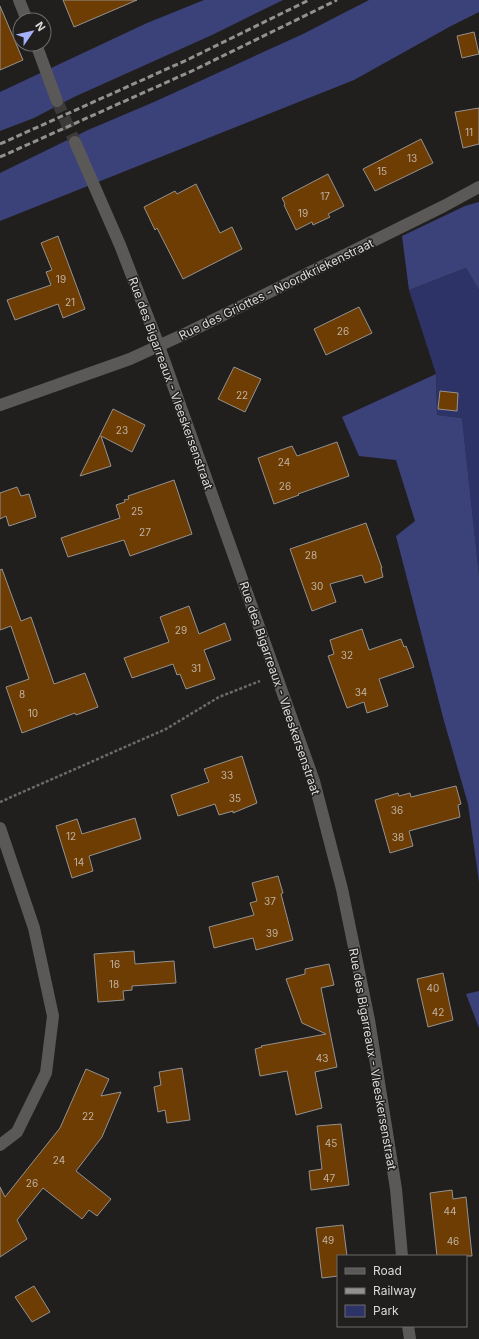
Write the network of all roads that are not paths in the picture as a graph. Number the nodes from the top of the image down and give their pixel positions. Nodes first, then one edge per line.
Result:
1 (19, 0) edge
2 (24, 12) edge
3 (39, 52) edge
4 (57, 101) tunnel mouth
5 (74, 142) tunnel mouth
6 (479, 187) edge
7 (159, 346) junction
8 (0, 405) edge
9 (0, 828) edge
10 (0, 1145) edge
11 (402, 1255) edge
12 (408, 1327) edge
13 (410, 1339) edge

1 - 2 street
3 - 4 street
5 - 7 street, Rue des Bigarreaux - Vleeskersenstraat
6 - 7 street, Rue des Griottes - Noordkriekenstraat
7 - 8 street, Rue des Griottes - Noordkriekenstraat
7 - 11 street, Rue des Bigarreaux - Vleeskersenstraat
9 - 10 street
12 - 13 street

